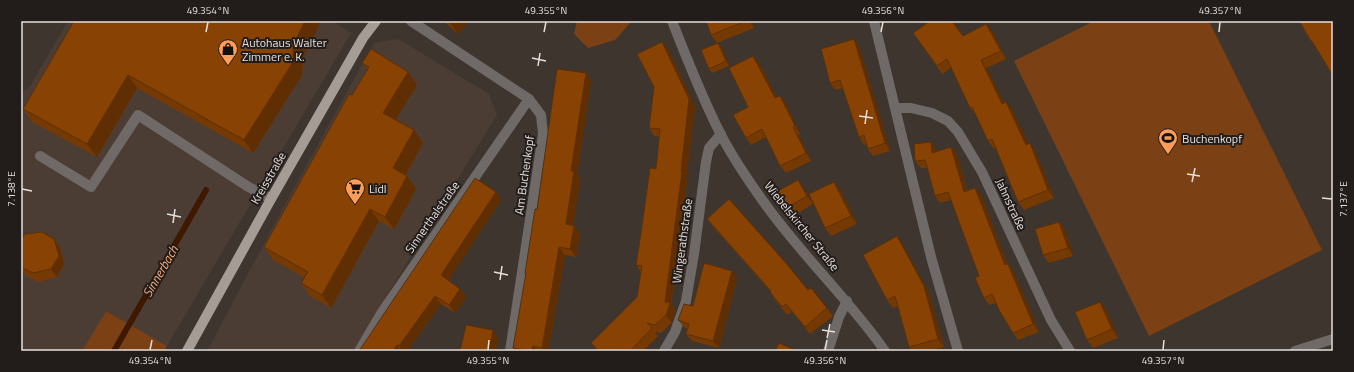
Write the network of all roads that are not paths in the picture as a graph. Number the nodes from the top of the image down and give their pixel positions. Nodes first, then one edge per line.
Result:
1 (376, 21) edge
2 (411, 21) edge
3 (672, 21) edge
4 (874, 21) edge
5 (529, 99) junction
6 (896, 108) junction
7 (721, 134) junction
8 (40, 156) dead end
9 (271, 199) junction
10 (847, 301) junction
11 (1333, 339) edge
12 (187, 351) edge
13 (359, 351) edge
14 (510, 351) edge
15 (664, 351) edge
16 (828, 351) edge
17 (885, 351) edge
18 (958, 351) edge
19 (1070, 351) edge
20 (1295, 351) edge

1 - 9 main road, Kreisstraße
2 - 5 street, Am Buchenkopf
3 - 7 street, Wiebelskircher Straße
4 - 6 street
5 - 13 street, Sinnerthalstraße
5 - 14 street, Am Buchenkopf
6 - 18 street
6 - 19 street, Jahnstraße
7 - 10 street, Wiebelskircher Straße
7 - 15 street, Wingerathstraße
8 - 9 street
9 - 12 main road, Kreisstraße
10 - 16 street
10 - 17 street, Wiebelskircher Straße
11 - 20 street

